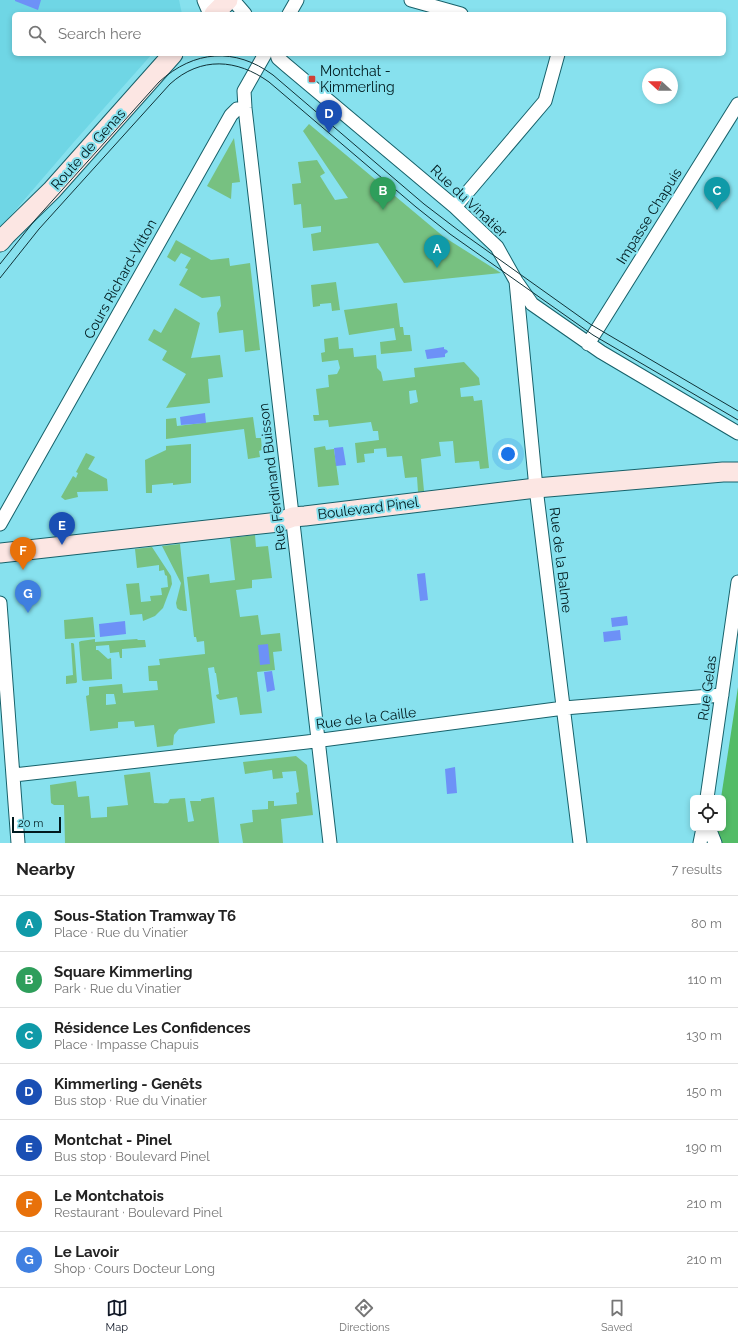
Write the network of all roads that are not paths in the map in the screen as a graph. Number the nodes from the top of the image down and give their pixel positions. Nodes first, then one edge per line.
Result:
1 (206, 0) edge
2 (228, 0) edge
3 (233, 0) edge
4 (297, 0) edge
5 (411, 0) edge
6 (212, 12) edge
7 (215, 12) edge
8 (243, 12) edge
9 (290, 12) edge
10 (454, 12) edge
11 (171, 56) edge
12 (264, 56) edge
13 (278, 56) edge
14 (557, 56) edge
15 (738, 104) edge
16 (245, 108) junction
17 (455, 207) junction
18 (0, 242) edge
19 (516, 281) junction
20 (588, 344) junction
21 (738, 433) edge
22 (738, 472) edge
23 (536, 488) junction
24 (293, 517) junction
25 (0, 524) edge
26 (0, 553) edge
27 (738, 582) edge
28 (0, 603) edge
29 (722, 695) junction
30 (564, 708) junction
31 (318, 740) junction
32 (14, 775) junction
33 (707, 795) edge
34 (702, 831) edge
35 (710, 831) edge
36 (18, 843) edge
37 (330, 843) edge
38 (580, 843) edge
39 (700, 843) edge
40 (715, 843) edge

1 - 6 street
2 - 7 main road
3 - 8 street
4 - 9 street
5 - 10 street
11 - 18 main road, Route de Genas
12 - 16 street
13 - 17 street, Rue du Vinatier
14 - 17 street
15 - 20 street, Impasse Chapuis
16 - 24 street, Rue Ferdinand Buisson
16 - 25 street, Cours Richard-Vitton
17 - 19 street, Rue du Vinatier
19 - 20 street, Rue du Vinatier
19 - 23 street, Rue de la Balme
20 - 21 street, Rue du Vinatier
22 - 23 main road, Boulevard Pinel
23 - 24 main road, Boulevard Pinel
23 - 30 street, Rue de la Balme
24 - 26 main road, Boulevard Pinel
24 - 31 street, Rue Ferdinand Buisson
27 - 29 street, Rue Gelas
28 - 32 street
29 - 30 street, Rue de la Caille
29 - 33 street, Rue Gelas
30 - 31 street, Rue de la Caille
30 - 38 street, Rue de la Balme
31 - 32 street, Rue de la Caille
31 - 37 street, Rue Ferdinand Buisson
32 - 36 street
34 - 39 street
35 - 40 street

